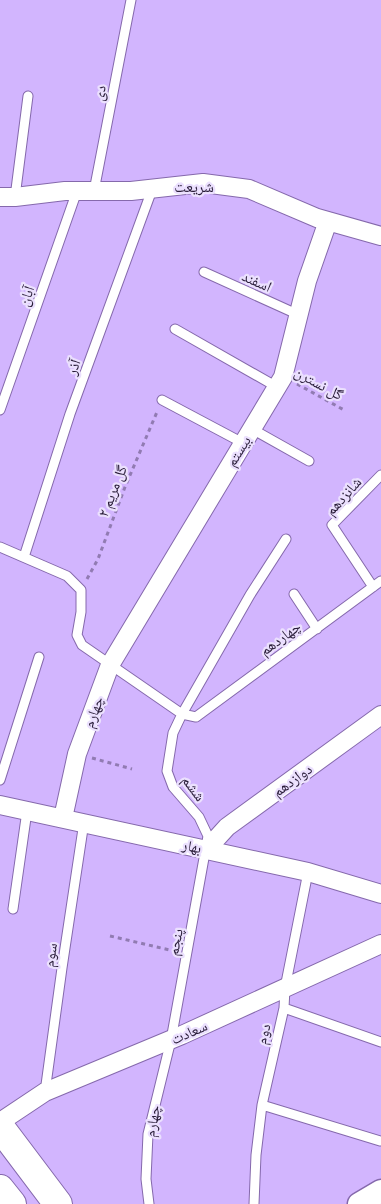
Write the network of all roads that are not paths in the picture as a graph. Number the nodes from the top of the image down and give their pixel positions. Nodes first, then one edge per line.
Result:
1 (131, 0) edge
2 (28, 96) dead end
3 (153, 187) junction
4 (85, 191) junction
5 (4, 198) edge
6 (328, 221) junction
7 (381, 236) edge
8 (204, 272) dead end
9 (298, 315) junction
10 (175, 329) dead end
11 (280, 382) junction
12 (162, 400) road end
13 (0, 410) edge
14 (247, 436) junction
15 (309, 461) dead end
16 (381, 475) edge
17 (286, 538) dead end
18 (0, 546) edge
19 (24, 557) junction
20 (377, 584) edge
21 (294, 594) dead end
22 (317, 629) junction
23 (39, 657) dead end
24 (110, 665) junction
25 (182, 714) junction
26 (377, 723) edge
27 (0, 780) edge
28 (0, 805) edge
29 (27, 811) junction
30 (63, 818) junction
31 (84, 822) junction
32 (207, 849) junction
33 (308, 872) junction
34 (381, 894) edge
35 (13, 909) dead end
36 (381, 944) edge
37 (285, 988) junction
38 (284, 1008) junction
39 (171, 1040) junction
40 (381, 1042) edge
41 (46, 1092) junction
42 (262, 1105) junction
43 (0, 1122) edge
44 (0, 1127) edge
45 (380, 1142) dead end
46 (11, 1159) edge
47 (0, 1189) edge
48 (381, 1191) edge
49 (12, 1204) edge
50 (58, 1204) edge
51 (149, 1204) edge
52 (254, 1204) edge
53 (359, 1204) edge

1 - 4 lane, دی
2 - 5 lane
3 - 4 street, شریعت
3 - 6 street, شریعت
3 - 19 lane, آذر
4 - 5 street, شریعت
4 - 13 lane, آبان
6 - 7 street, شریعت
6 - 9 street, بیستم
8 - 9 lane, اسفند
9 - 11 street, بیستم
10 - 11 lane
11 - 14 street, بیستم
12 - 14 lane
14 - 15 lane
14 - 24 street, بیستم
16 - 20 lane, شانزدهم
17 - 25 lane, ششم
18 - 19 lane
19 - 24 lane
20 - 22 lane, چهاردهم
21 - 22 lane
22 - 25 lane, چهاردهم
23 - 27 lane
24 - 25 lane
24 - 30 street, چهارم
25 - 32 lane, ششم
26 - 32 street, دوازدهم
28 - 29 street, بهار
29 - 30 street, بهار
29 - 35 lane
30 - 31 street, بهار
31 - 32 street, بهار
31 - 41 lane, سوم
32 - 33 street, بهار
32 - 39 lane, پنجم
33 - 34 street, بهار
33 - 37 lane, دوم
36 - 37 street, سعادت
37 - 38 lane, دوم
37 - 39 street, سعادت
38 - 40 lane
38 - 42 lane, دوم
39 - 41 street, سعادت
39 - 51 lane, چهارم
41 - 43 street, سعادت
42 - 45 lane
42 - 52 lane, دوم
44 - 46 highway
46 - 50 highway
47 - 49 highway
48 - 53 street

